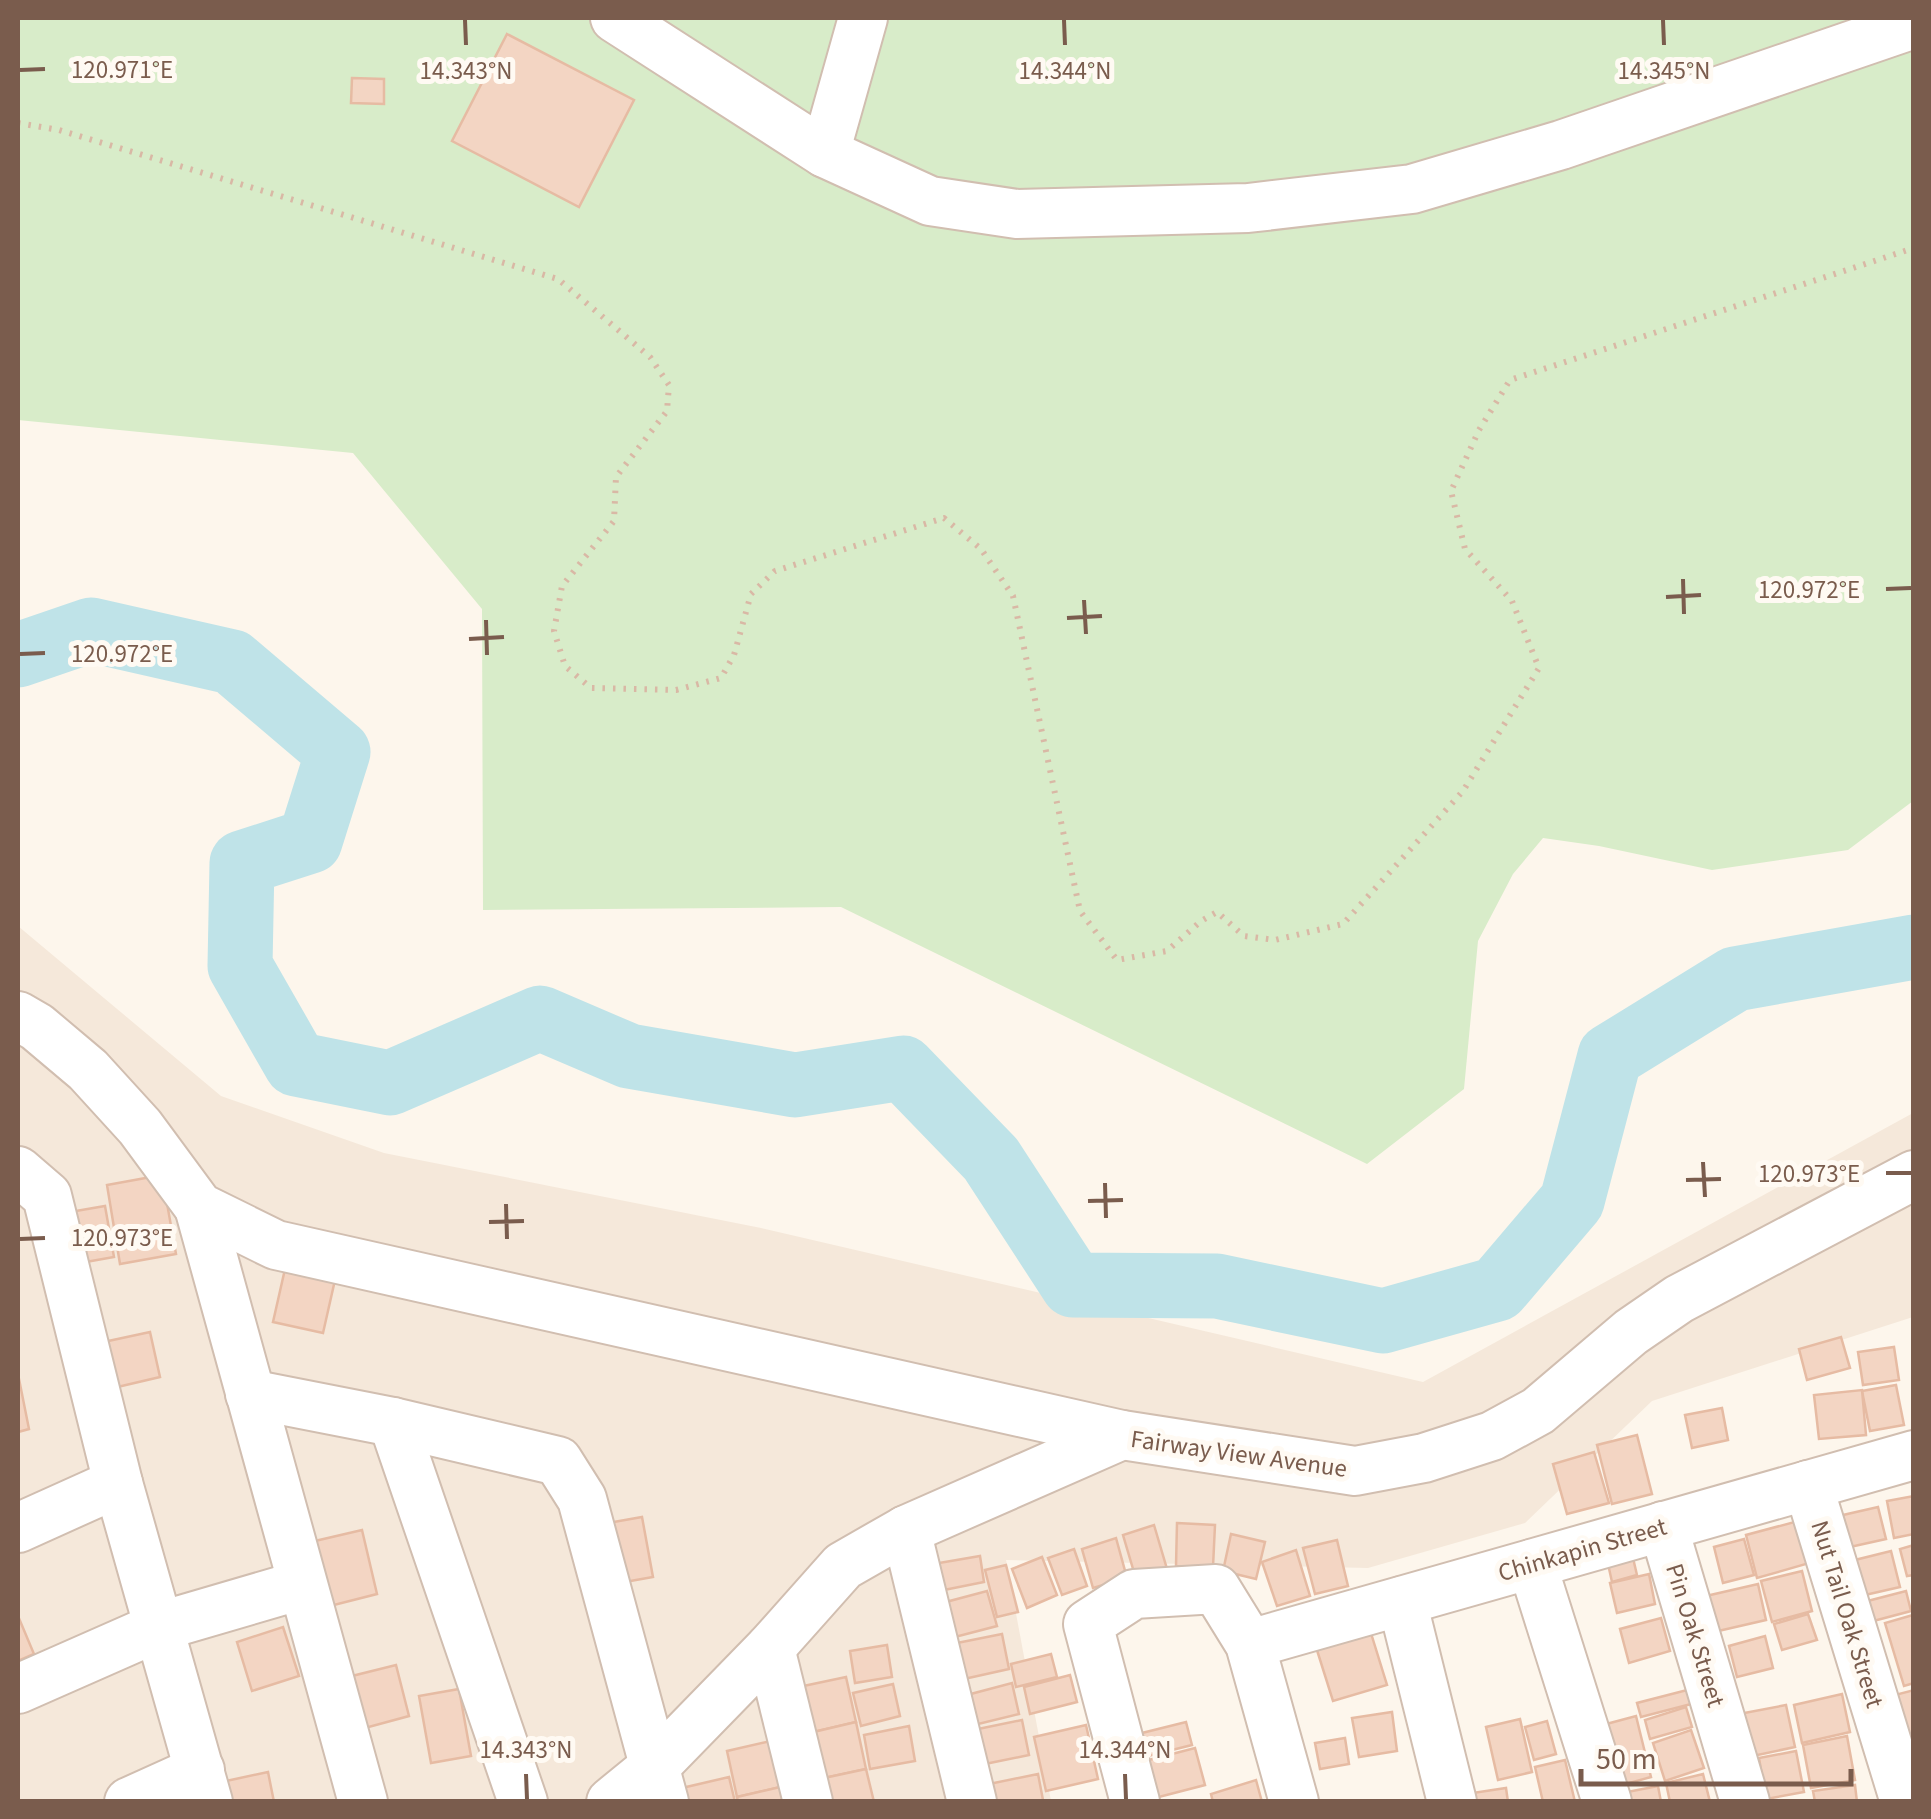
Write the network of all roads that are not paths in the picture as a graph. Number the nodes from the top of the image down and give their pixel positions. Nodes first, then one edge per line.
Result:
1 (615, 18) edge
2 (863, 18) edge
3 (1914, 24) edge
4 (825, 153) junction
5 (18, 1016) edge
6 (18, 1171) edge
7 (1914, 1175) edge
8 (199, 1207) junction
9 (250, 1394) junction
10 (393, 1422) junction
11 (1122, 1435) junction
12 (1914, 1455) edge
13 (118, 1484) junction
14 (1808, 1485) junction
15 (1663, 1526) junction
16 (18, 1528) edge
17 (906, 1530) junction
18 (1532, 1564) junction
19 (301, 1584) junction
20 (1402, 1601) junction
21 (160, 1626) junction
22 (1250, 1644) junction
23 (770, 1648) junction
24 (18, 1689) edge
25 (660, 1784) edge
26 (204, 1786) edge
27 (129, 1802) edge
28 (364, 1802) edge
29 (523, 1802) edge
30 (611, 1802) edge
31 (808, 1802) edge
32 (972, 1802) edge
33 (1134, 1802) edge
34 (1294, 1802) edge
35 (1452, 1802) edge
36 (1608, 1802) edge
37 (1745, 1802) edge
38 (1905, 1802) edge

1 - 4 street
2 - 4 street
3 - 4 street
5 - 8 street
6 - 13 street
7 - 11 street, Fairway View Avenue
8 - 9 street
8 - 11 street
9 - 10 street
9 - 19 street
10 - 25 street
10 - 29 street
11 - 17 street, Fairway View Avenue
12 - 14 street, Chinkapin Street
13 - 16 street
13 - 21 street
14 - 15 street, Chinkapin Street
14 - 38 street, Nut Tail Oak Street
15 - 18 street, Chinkapin Street
15 - 37 street, Pin Oak Street
17 - 23 street, Fairway View Avenue
17 - 32 street
18 - 20 street, Chinkapin Street
18 - 36 street
19 - 21 street
19 - 28 street
20 - 22 street, Chinkapin Street
20 - 35 street
21 - 24 street
21 - 26 street
22 - 33 street
22 - 34 street
23 - 25 street, Fairway View Avenue
23 - 31 street
25 - 30 street, Fairway View Avenue
26 - 27 street

